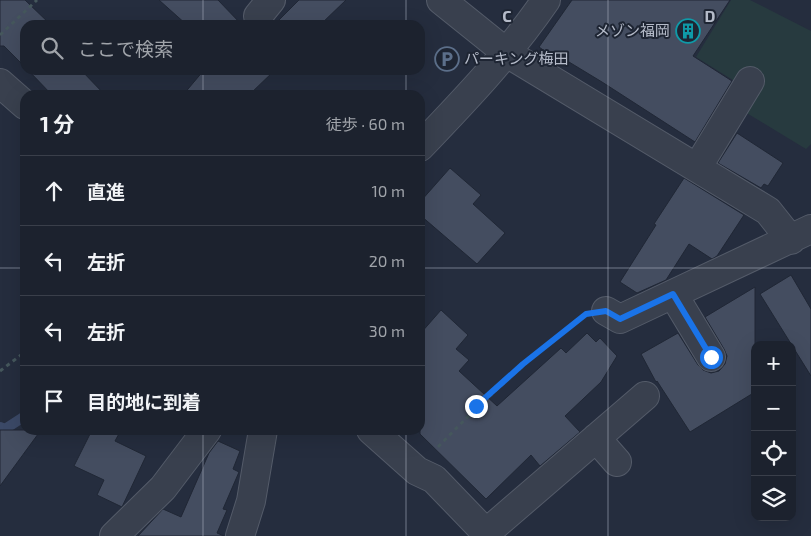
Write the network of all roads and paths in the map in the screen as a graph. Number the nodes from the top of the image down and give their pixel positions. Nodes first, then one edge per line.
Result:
1 (37, 0) edge
2 (441, 0) edge
3 (546, 0) edge
4 (0, 35) edge
5 (507, 53) junction
6 (750, 81) dead end
7 (0, 83) edge
8 (20, 101) edge
9 (425, 142) edge
10 (697, 168) junction
11 (801, 234) edge
12 (673, 294) junction
13 (606, 311) joint
14 (20, 356) edge
15 (711, 357) dead end
16 (0, 371) edge
17 (645, 396) dead end
18 (203, 435) edge
19 (262, 435) edge
20 (376, 435) edge
21 (596, 438) junction
22 (617, 462) dead end
23 (417, 471) junction
24 (488, 534) edge
25 (114, 536) edge
26 (240, 536) edge

1 - 4 path
2 - 5 street
3 - 5 street
5 - 9 street
5 - 10 street
6 - 10 street
7 - 8 street
10 - 11 street
11 - 12 street
12 - 13 street
12 - 15 street
13 - 23 path
14 - 16 path
17 - 21 street
18 - 25 street
19 - 26 street
20 - 23 street
21 - 22 street
21 - 24 street
23 - 24 street

